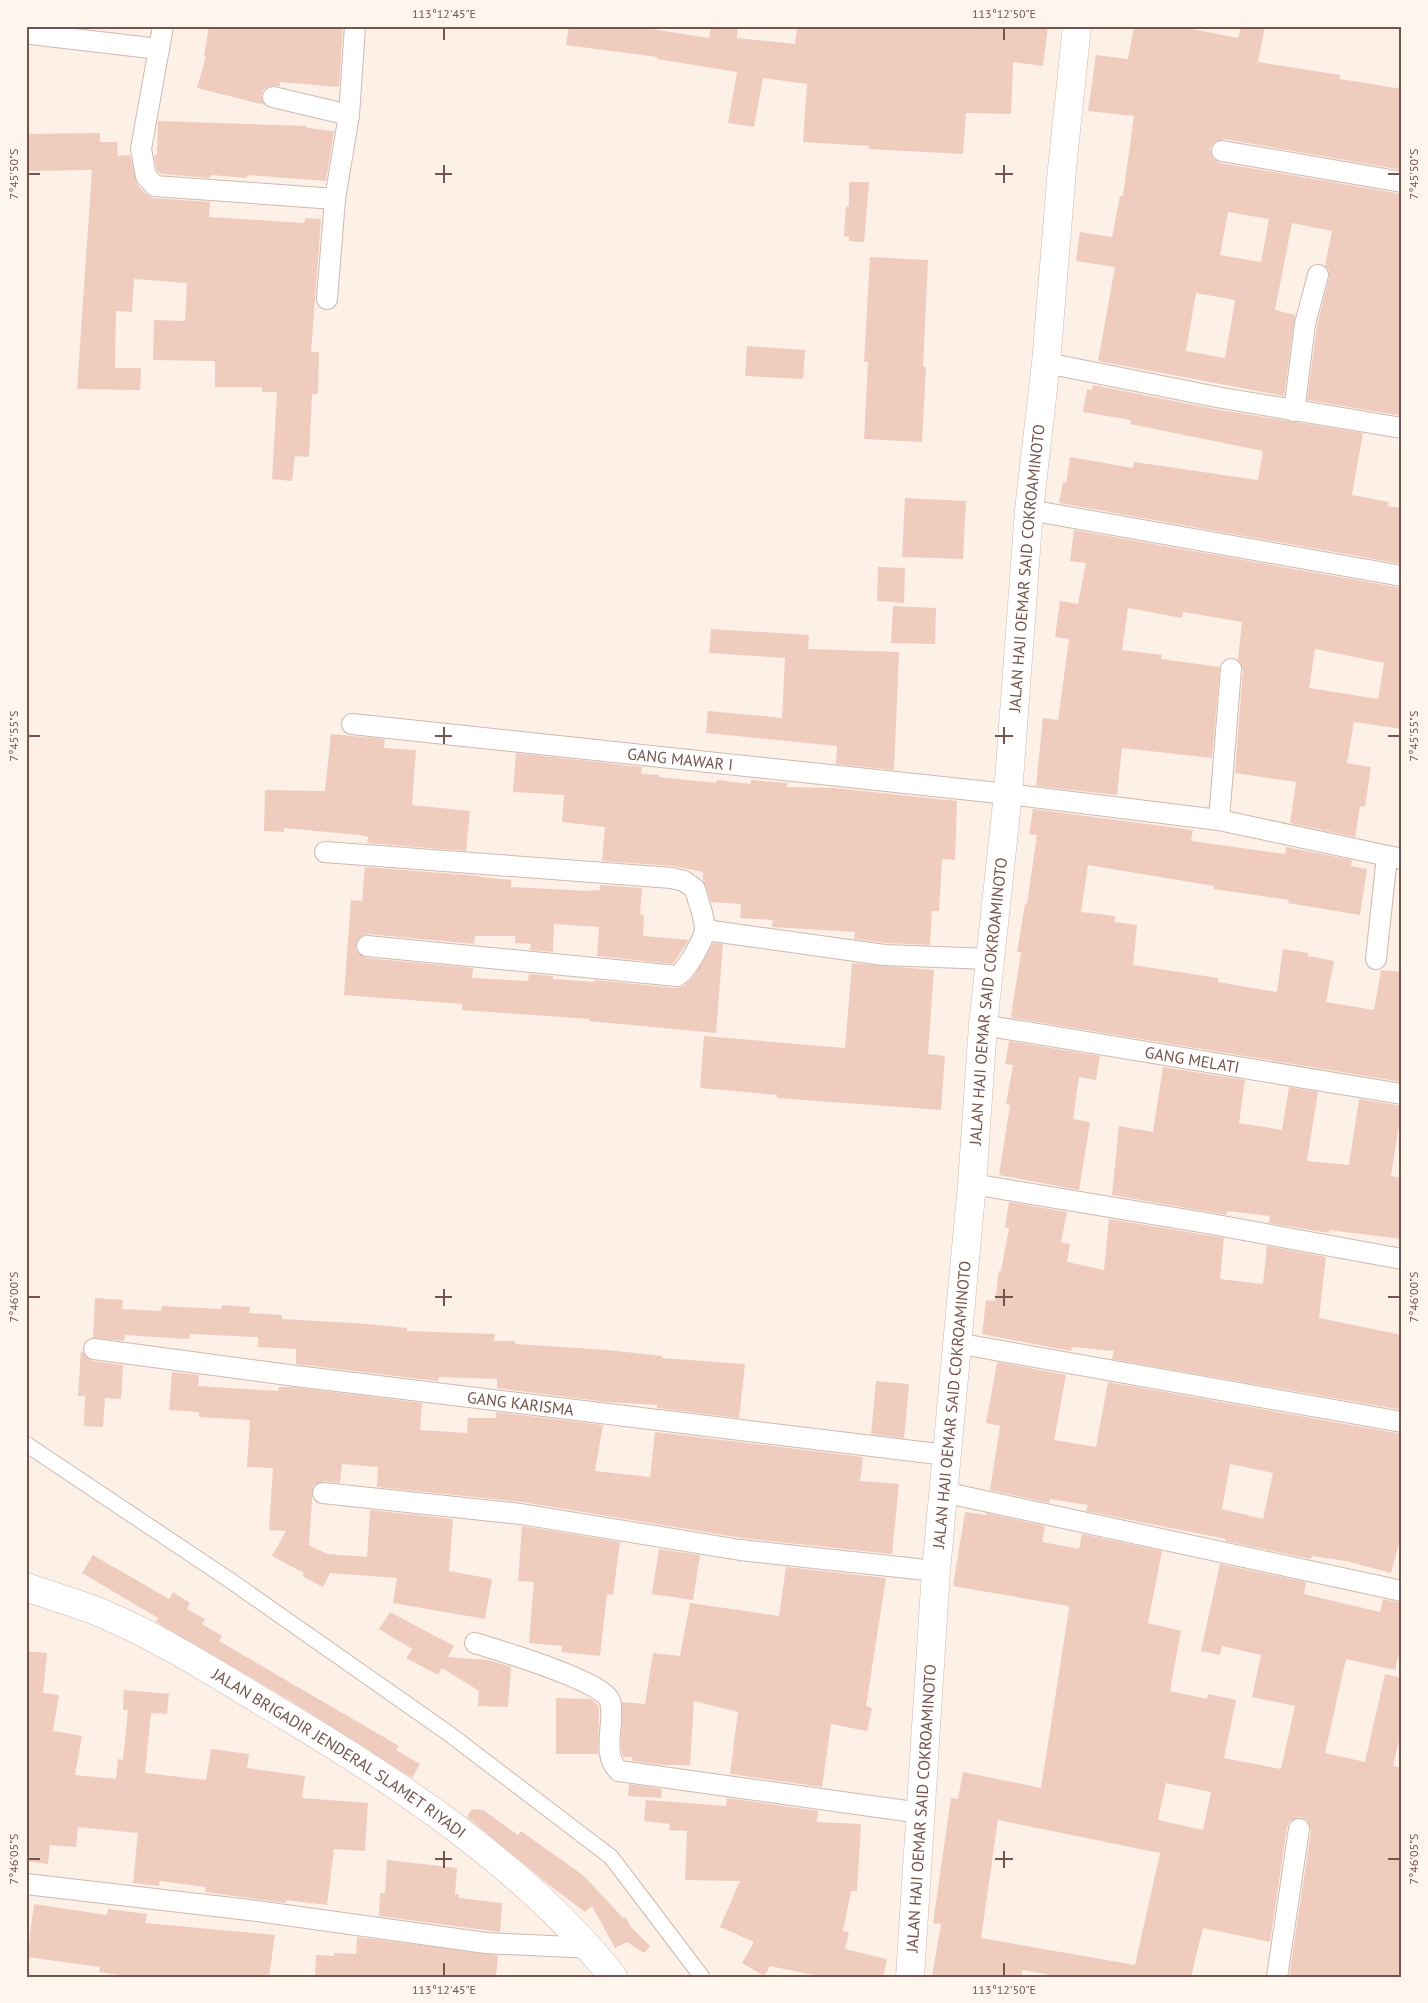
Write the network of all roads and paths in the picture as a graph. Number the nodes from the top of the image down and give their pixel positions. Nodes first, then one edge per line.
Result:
1 (163, 26) edge
2 (355, 26) edge
3 (1077, 26) edge
4 (31, 34) dead end
5 (159, 49) junction
6 (273, 98) dead end
7 (349, 115) junction
8 (1222, 151) dead end
9 (1402, 182) edge
10 (335, 199) junction
11 (1318, 275) dead end
12 (326, 299) dead end
13 (1046, 363) junction
14 (1294, 410) junction
15 (1402, 428) edge
16 (1029, 510) junction
17 (1402, 576) edge
18 (1231, 669) dead end
19 (352, 724) dead end
20 (1008, 794) junction
21 (1219, 820) junction
22 (325, 852) dead end
23 (1394, 857) edge
24 (705, 930) junction
25 (367, 946) dead end
26 (1376, 959) dead end
27 (990, 960) junction
28 (983, 1025) junction
29 (1402, 1094) edge
30 (972, 1184) junction
31 (1402, 1260) edge
32 (956, 1342) junction
33 (94, 1349) dead end
34 (1402, 1422) edge
35 (26, 1444) edge
36 (946, 1454) junction
37 (943, 1492) junction
38 (322, 1493) dead end
39 (936, 1571) junction
40 (26, 1587) edge
41 (1402, 1590) edge
42 (475, 1643) dead end
43 (921, 1812) junction
44 (1299, 1829) dead end
45 (26, 1884) edge
46 (591, 1948) junction
47 (614, 1977) edge
48 (702, 1977) edge
49 (910, 1977) edge
50 (1277, 1977) edge

1 - 5 street
2 - 7 street
3 - 13 main road, JALAN HAJI OEMAR SAID COKROAMINOTO
4 - 5 street
5 - 10 street
6 - 7 street
7 - 10 street
8 - 9 street
10 - 12 street
11 - 14 street
13 - 14 street
13 - 16 main road, JALAN HAJI OEMAR SAID COKROAMINOTO
14 - 15 street
16 - 17 street
16 - 20 main road, JALAN HAJI OEMAR SAID COKROAMINOTO
18 - 21 street
19 - 20 street, GANG MAWAR I
20 - 21 street, GANG MAWAR I
20 - 27 main road, JALAN HAJI OEMAR SAID COKROAMINOTO
21 - 23 street, GANG MAWAR I
22 - 24 street
23 - 26 street
24 - 25 street
24 - 27 street
27 - 28 main road, JALAN HAJI OEMAR SAID COKROAMINOTO
28 - 29 street, GANG MELATI
28 - 30 main road, JALAN HAJI OEMAR SAID COKROAMINOTO
30 - 31 street
30 - 32 main road, JALAN HAJI OEMAR SAID COKROAMINOTO
32 - 34 street
32 - 36 main road, JALAN HAJI OEMAR SAID COKROAMINOTO
33 - 36 street, GANG KARISMA
35 - 48 street
36 - 37 main road, JALAN HAJI OEMAR SAID COKROAMINOTO
37 - 39 main road, JALAN HAJI OEMAR SAID COKROAMINOTO
37 - 41 street
38 - 39 street
39 - 43 main road, JALAN HAJI OEMAR SAID COKROAMINOTO
40 - 46 main road, JALAN BRIGADIR JENDERAL SLAMET RIYADI
42 - 43 street
43 - 49 main road, JALAN HAJI OEMAR SAID COKROAMINOTO
44 - 50 street
45 - 46 street
46 - 47 main road, JALAN BRIGADIR JENDERAL SLAMET RIYADI

